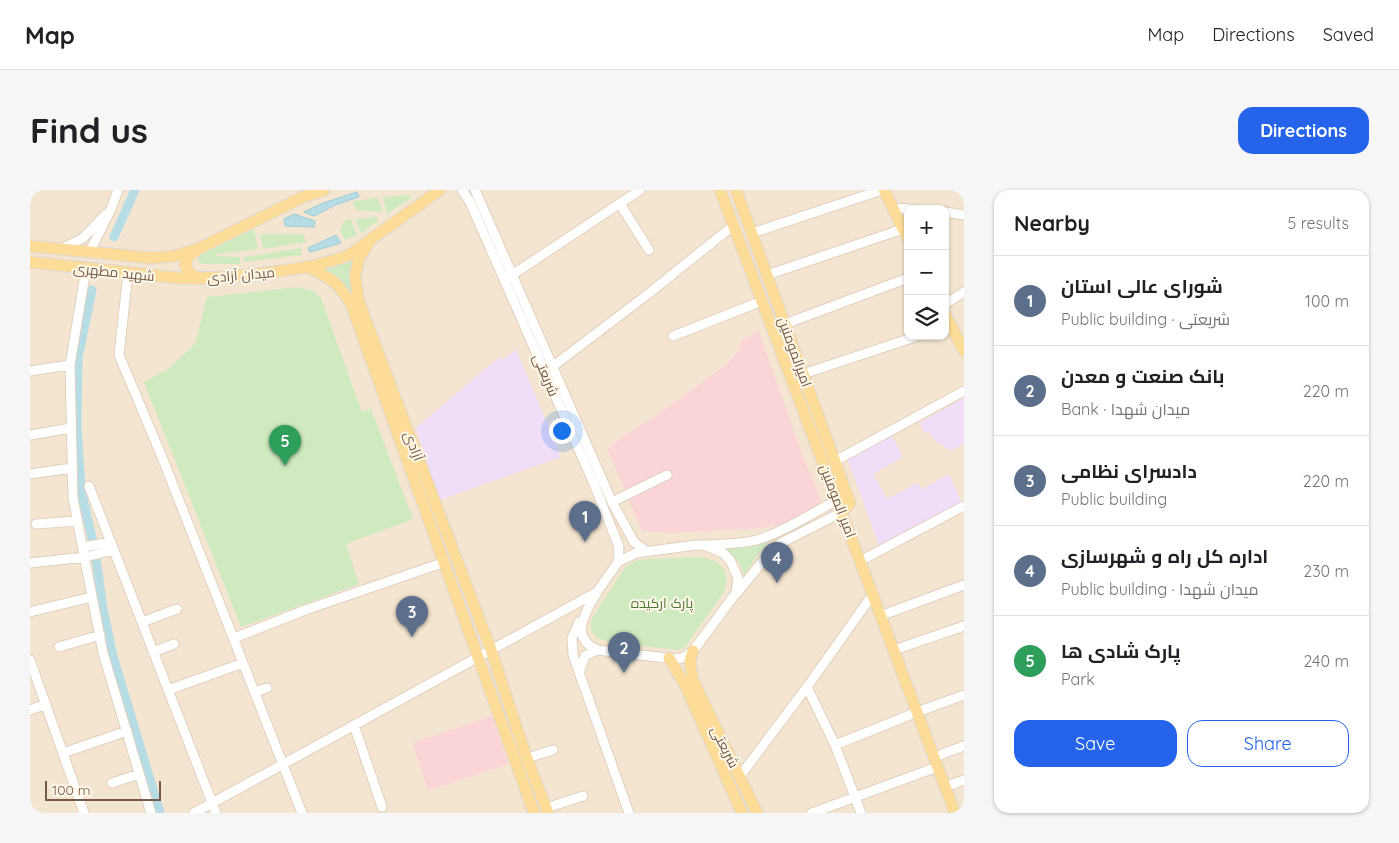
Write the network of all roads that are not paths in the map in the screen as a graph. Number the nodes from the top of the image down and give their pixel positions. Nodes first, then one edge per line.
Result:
1 (118, 190) edge
2 (324, 190) edge
3 (440, 190) edge
4 (462, 190) edge
5 (475, 190) edge
6 (720, 190) edge
7 (727, 190) edge
8 (736, 190) edge
9 (883, 190) edge
10 (638, 191) edge
11 (620, 204) junction
12 (892, 208) junction
13 (111, 209) junction
14 (904, 209) edge
15 (949, 212) edge
16 (964, 214) edge
17 (734, 225) junction
18 (904, 232) edge
19 (752, 233) junction
20 (904, 234) edge
21 (369, 242) junction
22 (30, 246) edge
23 (198, 249) junction
24 (60, 250) junction
25 (649, 250) dead end
26 (89, 253) junction
27 (30, 262) edge
28 (308, 267) junction
29 (86, 269) junction
30 (128, 273) junction
31 (767, 275) junction
32 (509, 278) junction
33 (199, 279) junction
34 (904, 280) edge
35 (964, 292) edge
36 (760, 295) junction
37 (949, 301) edge
38 (785, 324) junction
39 (949, 328) edge
40 (673, 336) dead end
41 (906, 340) edge
42 (964, 351) edge
43 (70, 364) junction
44 (552, 367) junction
45 (30, 372) edge
46 (803, 374) junction
47 (964, 391) edge
48 (71, 428) junction
49 (30, 435) edge
50 (835, 461) junction
51 (72, 468) junction
52 (30, 474) edge
53 (667, 474) dead end
54 (89, 486) dead end
55 (837, 500) junction
56 (612, 502) junction
57 (964, 506) edge
58 (842, 512) junction
59 (78, 521) junction
60 (36, 524) dead end
61 (111, 545) junction
62 (704, 545) junction
63 (83, 547) junction
64 (646, 551) junction
65 (84, 557) junction
66 (860, 561) junction
67 (444, 562) junction
68 (618, 562) junction
69 (30, 563) edge
70 (964, 585) edge
71 (597, 592) junction
72 (736, 593) junction
73 (872, 594) junction
74 (92, 597) junction
75 (177, 609) dead end
76 (30, 612) edge
77 (585, 613) junction
78 (880, 616) junction
79 (142, 622) junction
80 (964, 626) edge
81 (100, 634) junction
82 (234, 638) junction
83 (174, 644) dead end
84 (59, 646) dead end
85 (491, 650) junction
86 (597, 650) junction
87 (894, 650) junction
88 (153, 652) junction
89 (693, 652) junction
90 (478, 657) junction
91 (669, 658) junction
92 (30, 660) edge
93 (243, 663) junction
94 (579, 673) junction
95 (689, 683) junction
96 (807, 687) junction
97 (267, 688) dead end
98 (168, 690) junction
99 (255, 692) junction
100 (964, 695) edge
101 (46, 704) junction
102 (30, 710) edge
103 (917, 712) junction
104 (354, 725) junction
105 (127, 731) junction
106 (835, 745) junction
107 (964, 746) edge
108 (553, 750) dead end
109 (63, 753) junction
110 (527, 758) junction
111 (936, 762) junction
112 (283, 764) junction
113 (139, 774) junction
114 (740, 776) junction
115 (964, 780) edge
116 (112, 784) dead end
117 (945, 787) junction
118 (583, 796) dead end
119 (855, 797) junction
120 (212, 803) junction
121 (382, 807) dead end
122 (547, 810) edge
123 (84, 813) edge
124 (151, 813) edge
125 (194, 813) edge
126 (216, 813) edge
127 (302, 813) edge
128 (534, 813) edge
129 (629, 813) edge
130 (742, 813) edge
131 (757, 813) edge
132 (812, 813) edge
133 (861, 813) edge
134 (955, 813) edge

1 - 13 street
2 - 23 main road
3 - 21 main road, میدان آزادی
4 - 32 street, شریعتی
5 - 32 street
6 - 17 main road, امیر المومنین
7 - 36 main road
8 - 19 main road, امیرالمومنین
9 - 12 main road
9 - 19 street
10 - 11 street
11 - 25 street
11 - 32 street
12 - 14 street
12 - 18 main road
13 - 24 street
13 - 26 street
15 - 16 street
17 - 36 main road, امیر المومنین
17 - 44 street
19 - 31 main road, امیرالمومنین
20 - 31 street
21 - 28 main road, میدان آزادی
21 - 85 main road, آزادی
22 - 24 main road, شهید مطهری
23 - 26 main road, شهید مطهری
23 - 33 main road, میدان آزادی
24 - 26 main road, شهید مطهری
26 - 29 main road
27 - 29 main road, شهید مطهری
28 - 33 main road, میدان آزادی
28 - 67 main road, آزادی
29 - 30 main road, شهید مطهری
29 - 43 street
30 - 33 main road, شهید مطهری
30 - 82 street
31 - 38 main road, امیرالمومنین
32 - 44 street
32 - 68 street, شریعتی
34 - 38 street
35 - 37 street
36 - 40 street
36 - 55 main road, امیر المومنین
38 - 46 main road, امیرالمومنین
39 - 42 main road
41 - 46 street
43 - 45 street
43 - 48 street
44 - 56 street
46 - 50 main road, امیرالمومنین
47 - 50 street
48 - 49 street
48 - 51 street
50 - 58 main road, امیرالمومنین
51 - 52 street
51 - 59 street
53 - 56 street
54 - 61 street
55 - 58 main road, امیر المومنین
55 - 62 street
56 - 64 street
57 - 66 street
58 - 66 main road, امیر المومنین
58 - 72 street
59 - 60 street
59 - 63 street
61 - 63 street
61 - 65 street
61 - 79 street
62 - 64 street
62 - 72 street
63 - 65 street
64 - 68 street
65 - 69 street
65 - 74 street
66 - 73 main road, امیر المومنین
67 - 82 street
67 - 90 main road, آزادی
68 - 71 street
70 - 78 street
71 - 77 street
71 - 85 street
72 - 89 street
73 - 78 main road, امیر المومنین
73 - 96 street
74 - 76 street
74 - 81 street
75 - 79 street
77 - 86 street
77 - 94 street
78 - 87 main road, امیر المومنین
79 - 88 street
80 - 87 street
81 - 84 street
81 - 105 street
82 - 93 street
83 - 88 street
85 - 90 street
85 - 110 main road, آزادی
86 - 91 street
86 - 94 street
87 - 103 main road, امیر المومنین
88 - 98 street
89 - 91 street
89 - 95 main road, شریعتی
90 - 104 street
90 - 128 main road, آزادی
91 - 95 main road, شریعتی
92 - 101 street
93 - 98 street
93 - 99 street
94 - 129 street
95 - 114 main road, شریعتی
95 - 130 main road, شریعتی
96 - 106 street
96 - 114 street
97 - 99 street
98 - 120 street
99 - 112 street
100 - 103 street
101 - 102 street
101 - 109 street
103 - 106 street
103 - 111 main road, امیر المومنین
104 - 112 street
104 - 121 street
105 - 109 street
105 - 113 street
106 - 119 street
107 - 111 street
108 - 110 street
109 - 123 street
110 - 122 main road, آزادی
111 - 117 main road, امیر المومنین
111 - 119 street
112 - 120 street
112 - 127 street
113 - 116 street
113 - 124 street
114 - 131 main road, شریعتی
115 - 117 street
117 - 134 main road, امیر المومنین
118 - 122 street
119 - 132 street
119 - 133 street
120 - 125 street
120 - 126 street

